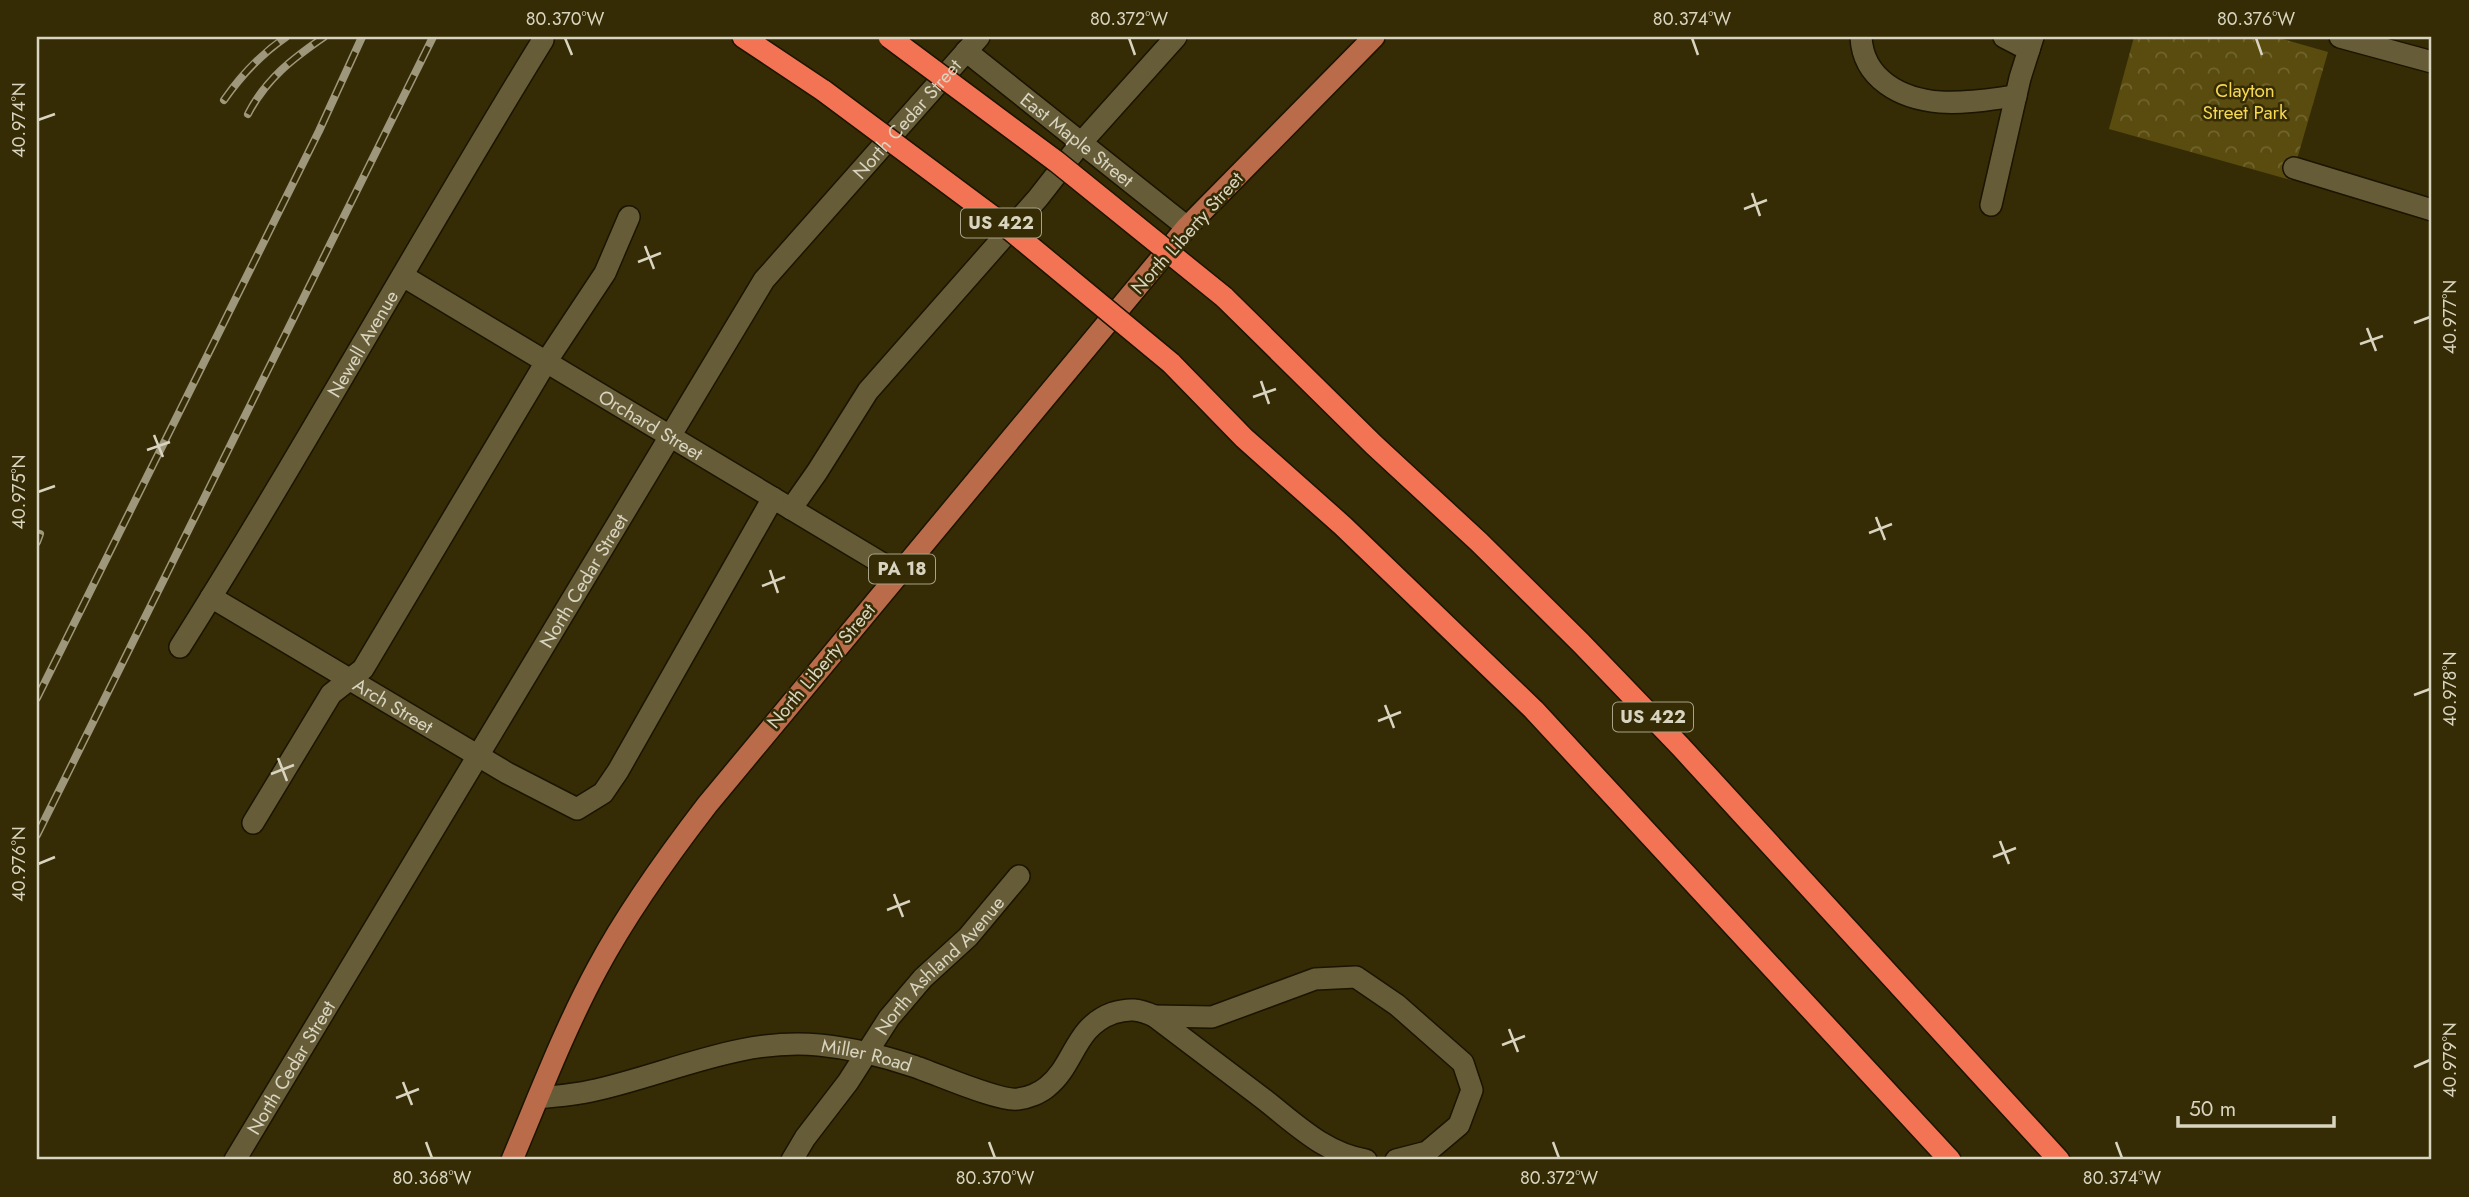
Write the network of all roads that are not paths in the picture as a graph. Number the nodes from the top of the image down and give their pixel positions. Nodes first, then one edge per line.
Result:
1 (743, 37) edge
2 (889, 37) edge
3 (1176, 37) edge
4 (1374, 37) edge
5 (2004, 37) edge
6 (2340, 37) edge
7 (543, 40) dead end
8 (1861, 43) edge
9 (2031, 43) edge
10 (973, 44) edge
11 (2432, 62) edge
12 (2016, 96) junction
13 (1081, 143) junction
14 (2294, 168) dead end
15 (1991, 205) dead end
16 (2432, 210) edge
17 (629, 217) dead end
18 (1187, 227) junction
19 (403, 276) junction
20 (546, 362) junction
21 (670, 436) junction
22 (782, 504) junction
23 (898, 573) junction
24 (211, 597) junction
25 (180, 647) dead end
26 (349, 679) junction
27 (477, 756) junction
28 (253, 822) dead end
29 (1019, 876) dead end
30 (1154, 1016) junction
31 (866, 1054) junction
32 (538, 1098) junction
33 (235, 1160) edge
34 (512, 1160) edge
35 (792, 1160) edge
36 (1366, 1160) edge
37 (1396, 1160) edge
38 (1950, 1160) edge
39 (2059, 1160) edge

1 - 38 highway, US 422, bridge
2 - 39 highway, US 422, bridge
3 - 13 street
4 - 18 main road, North Liberty Street / PA 18
5 - 9 street
6 - 11 street
7 - 19 street, Newell Avenue
8 - 12 street
9 - 12 street
10 - 13 street, East Maple Street
10 - 21 street, North Cedar Street
12 - 15 street
13 - 18 street, East Maple Street
13 - 22 street
14 - 16 street
17 - 20 street
18 - 23 main road, North Liberty Street / PA 18
19 - 20 street, Orchard Street
19 - 24 street, Newell Avenue
20 - 21 street, Orchard Street
20 - 26 street
21 - 22 street, Orchard Street
21 - 27 street, North Cedar Street
22 - 23 street, Orchard Street
22 - 27 street, Arch Street
23 - 32 main road, North Liberty Street / PA 18
24 - 25 street, Newell Avenue
24 - 26 street, Arch Street
26 - 27 street, Arch Street
26 - 28 street
27 - 33 street, North Cedar Street
29 - 31 street, North Ashland Avenue
30 - 31 street, Miller Road
30 - 36 street, Miller Road
30 - 37 street, Miller Road
31 - 32 street, Miller Road
31 - 35 street, North Ashland Avenue
32 - 34 main road, North Liberty Street / PA 18

